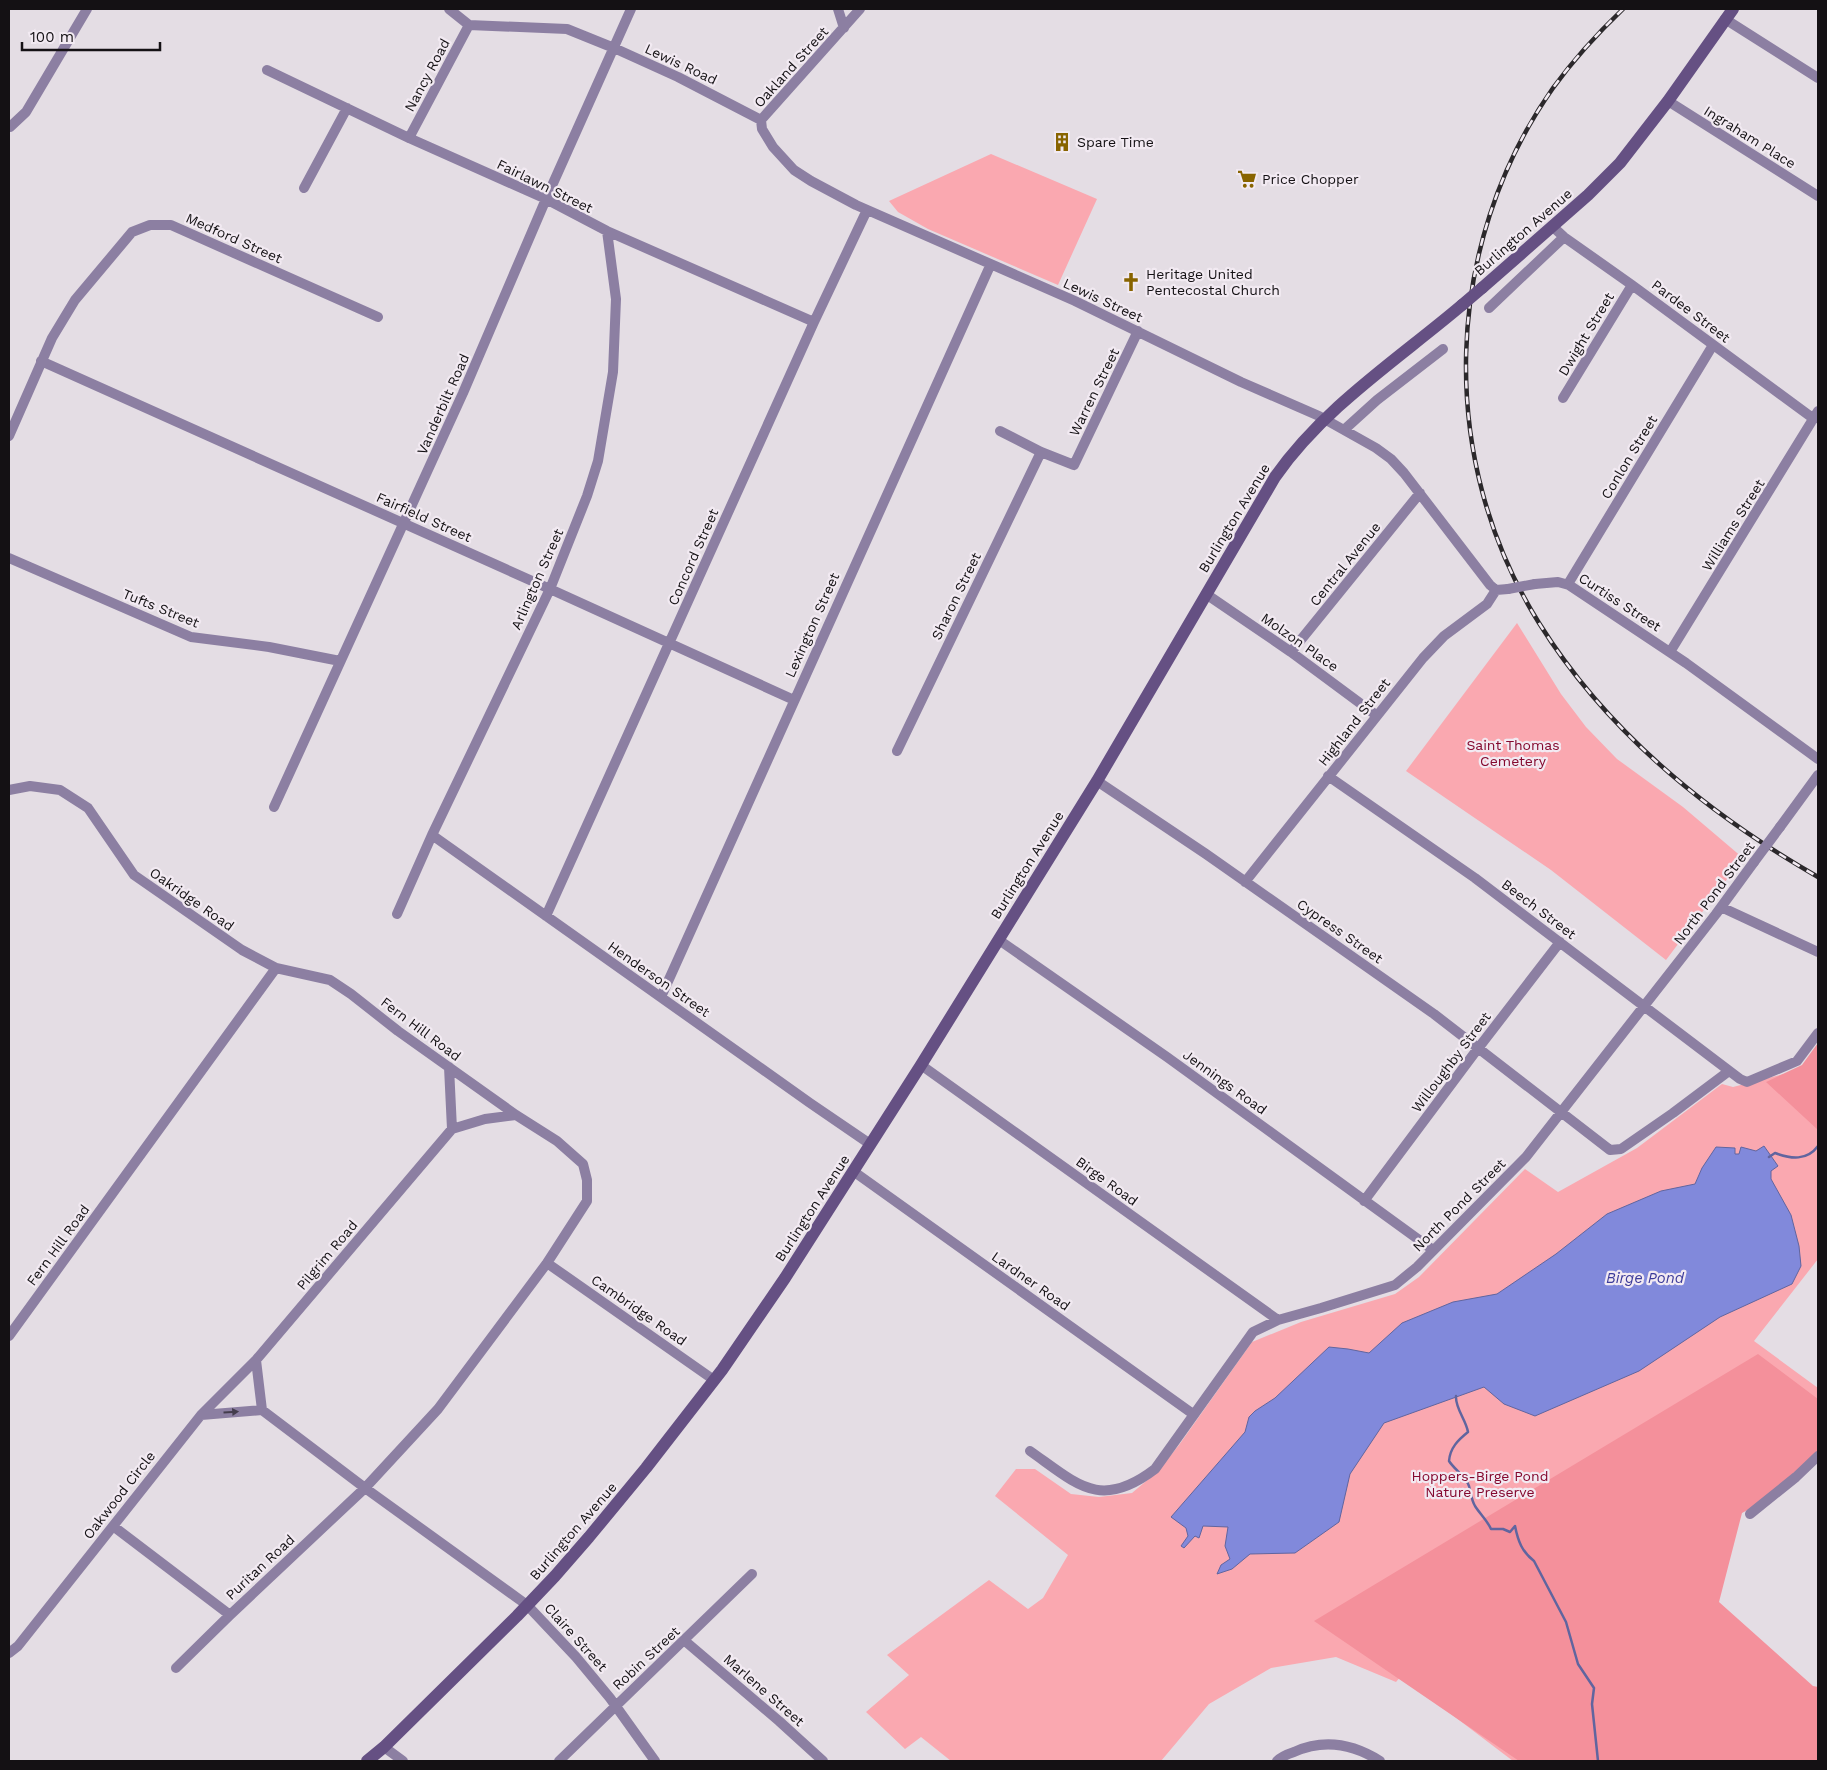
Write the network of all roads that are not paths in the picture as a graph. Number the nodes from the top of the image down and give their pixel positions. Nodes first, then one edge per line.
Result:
1 (87, 9) edge
2 (449, 9) edge
3 (630, 9) edge
4 (838, 9) edge
5 (860, 9) edge
6 (1729, 14) edge
7 (469, 25) junction
8 (844, 28) junction
9 (614, 48) junction
10 (267, 70) dead end
11 (1818, 78) edge
12 (1668, 101) junction
13 (347, 108) junction
14 (762, 120) junction
15 (10, 127) dead end
16 (408, 138) junction
17 (304, 188) dead end
18 (1818, 196) edge
19 (546, 199) junction
20 (867, 210) junction
21 (1552, 226) junction
22 (607, 231) junction
23 (1564, 237) junction
24 (990, 266) junction
25 (1632, 285) junction
26 (1490, 308) dead end
27 (378, 317) dead end
28 (814, 322) junction
29 (1138, 331) junction
30 (1713, 345) junction
31 (1443, 350) dead end
32 (41, 361) junction
33 (1563, 398) dead end
34 (1816, 415) edge
35 (1325, 419) junction
36 (1345, 429) junction
37 (1000, 431) dead end
38 (9, 436) edge
39 (1041, 452) junction
40 (1420, 493) junction
41 (404, 523) junction
42 (9, 558) edge
43 (1568, 584) junction
44 (550, 588) junction
45 (1496, 590) junction
46 (1206, 594) junction
47 (670, 644) junction
48 (1292, 652) junction
49 (1670, 652) junction
50 (340, 661) junction
51 (794, 700) junction
52 (1376, 715) junction
53 (897, 751) dead end
54 (1818, 759) edge
55 (1818, 775) edge
56 (1328, 776) junction
57 (1097, 781) junction
58 (9, 790) edge
59 (274, 807) dead end
60 (432, 835) junction
61 (1245, 882) junction
62 (1721, 907) junction
63 (396, 914) dead end
64 (546, 916) junction
65 (999, 940) junction
66 (1560, 942) junction
67 (1818, 952) edge
68 (276, 968) junction
69 (661, 997) junction
70 (1644, 1006) junction
71 (1818, 1034) edge
72 (1479, 1048) junction
73 (921, 1065) junction
74 (449, 1067) junction
75 (1729, 1070) junction
76 (1562, 1112) junction
77 (516, 1115) junction
78 (452, 1129) junction
79 (870, 1144) junction
80 (853, 1171) junction
81 (1364, 1201) junction
82 (1433, 1250) junction
83 (547, 1264) junction
84 (1278, 1320) junction
85 (9, 1336) edge
86 (256, 1360) junction
87 (714, 1380) junction
88 (262, 1410) junction
89 (1193, 1414) junction
90 (201, 1415) junction
91 (1030, 1451) dead end
92 (1818, 1456) edge
93 (365, 1488) junction
94 (1750, 1514) dead end
95 (112, 1526) junction
96 (752, 1574) dead end
97 (528, 1606) junction
98 (230, 1614) junction
99 (685, 1641) junction
100 (9, 1653) edge
101 (176, 1668) dead end
102 (616, 1706) junction
103 (384, 1747) junction
104 (367, 1761) edge
105 (403, 1761) edge
106 (559, 1761) edge
107 (656, 1761) edge
108 (824, 1761) edge
109 (1277, 1761) edge
110 (1380, 1761) edge

1 - 15 street
2 - 7 street
3 - 9 street, Vanderbilt Road
4 - 8 street
5 - 8 street, Oakland Street
6 - 11 street
6 - 12 main road, Burlington Avenue
7 - 9 street, Lewis Road
7 - 16 street, Nancy Road
8 - 14 street, Oakland Street
9 - 14 street, Lewis Road
9 - 19 street, Vanderbilt Road
10 - 13 street, Fairlawn Street
12 - 18 street, Ingraham Place
12 - 21 main road, Burlington Avenue
13 - 16 street, Fairlawn Street
13 - 17 street
14 - 20 street
16 - 19 street, Fairlawn Street
19 - 22 street, Fairlawn Street
19 - 41 street, Vanderbilt Road
20 - 24 street, Lewis Street
20 - 28 street, Concord Street
21 - 23 street, Pardee Street
21 - 35 main road, Burlington Avenue, bridge
22 - 28 street, Fairlawn Street
22 - 44 street, Arlington Street
23 - 25 street, Pardee Street
23 - 26 street
24 - 29 street, Lewis Street
24 - 51 street, Lexington Street
25 - 30 street, Pardee Street
25 - 33 street, Dwight Street
27 - 32 street, Medford Street
28 - 47 street, Concord Street
29 - 35 street, Lewis Street
29 - 39 street, Warren Street
30 - 34 street, Pardee Street
30 - 43 street, Conlon Street
31 - 36 street
32 - 38 street, Medford Street
32 - 41 street, Fairfield Street
34 - 49 street, Williams Street
35 - 36 street
35 - 46 main road, Burlington Avenue
36 - 40 street
37 - 39 street
39 - 53 street, Sharon Street
40 - 45 street
40 - 48 street, Central Avenue
41 - 44 street, Fairfield Street
41 - 50 street, Vanderbilt Road
42 - 50 street, Tufts Street
43 - 45 street, Curtiss Street, bridge
43 - 49 street, Curtiss Street
44 - 47 street, Fairfield Street
44 - 60 street, Arlington Street
45 - 52 street, Highland Street
46 - 48 street, Molzon Place
46 - 57 main road, Burlington Avenue
47 - 51 street, Fairfield Street
47 - 64 street, Concord Street
48 - 52 street, Molzon Place
49 - 54 street, Curtiss Street
50 - 59 street, Vanderbilt Road
51 - 69 street, Lexington Street
52 - 56 street, Highland Street
55 - 62 street, North Pond Street, bridge
56 - 61 street, Highland Street
56 - 66 street, Beech Street
57 - 61 street, Cypress Street
57 - 65 main road, Burlington Avenue
58 - 68 street, Oakridge Road
60 - 63 street, Arlington Street
60 - 64 street, Henderson Street
61 - 72 street, Cypress Street
62 - 67 street
62 - 70 street, North Pond Street
64 - 69 street, Henderson Street
65 - 73 main road, Burlington Avenue
65 - 81 street, Jennings Road
66 - 70 street, Beech Street
66 - 72 street, Willoughby Street
68 - 74 street, Fern Hill Road
68 - 85 street, Fern Hill Road
69 - 79 street, Henderson Street
70 - 75 street, Beech Street
70 - 76 street, North Pond Street
71 - 75 street, Beech Street
72 - 76 street, Cypress Street
72 - 81 street, Willoughby Street
73 - 79 main road, Burlington Avenue
73 - 84 street, Birge Road
74 - 77 street, Fern Hill Road
74 - 78 street
75 - 76 street, Cypress Street
76 - 82 street, North Pond Street
77 - 78 street
77 - 83 street, Fern Hill Road
78 - 86 street, Pilgrim Road
79 - 80 main road, Burlington Avenue
80 - 87 main road, Burlington Avenue
80 - 89 street, Lardner Road
81 - 82 street, Jennings Road
82 - 84 street, North Pond Street
83 - 87 street, Cambridge Road
83 - 93 street, Fern Hill Road
84 - 89 street, North Pond Street
86 - 88 street
86 - 90 street, Oakwood Circle
87 - 97 main road, Burlington Avenue
90 -> 88 street
88 - 93 street
89 - 91 street, North Pond Street
90 - 95 street, Oakwood Circle
92 - 94 street
93 - 97 street
93 - 98 street, Puritan Road
95 - 98 street
95 - 100 street, Oakwood Circle
96 - 99 street, Robin Street
97 - 102 street, Claire Street
97 - 103 main road, Burlington Avenue
98 - 101 street, Puritan Road
99 - 102 street, Robin Street
99 - 108 street, Marlene Street
102 - 106 street, Robin Street
102 - 107 street, Claire Street
103 - 104 main road, Burlington Avenue
103 - 105 street
109 - 110 street

